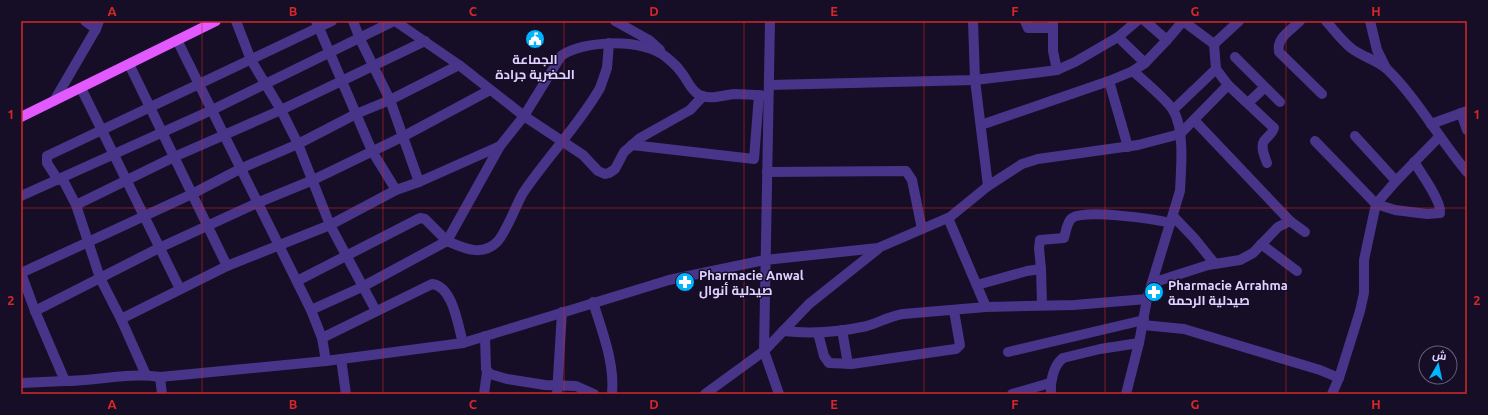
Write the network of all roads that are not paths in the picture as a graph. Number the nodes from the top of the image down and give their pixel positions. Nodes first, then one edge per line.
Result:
1 (85, 21) edge
2 (216, 21) edge
3 (236, 21) edge
4 (332, 21) edge
5 (353, 21) edge
6 (395, 21) edge
7 (615, 21) edge
8 (770, 21) edge
9 (973, 21) edge
10 (1025, 21) edge
11 (1137, 21) edge
12 (1145, 21) edge
13 (1183, 21) edge
14 (1239, 21) edge
15 (1300, 21) edge
16 (1326, 21) edge
17 (1370, 21) edge
18 (317, 24) edge
19 (98, 25) edge
20 (1053, 25) edge
21 (1118, 37) junction
22 (360, 38) junction
23 (177, 40) junction
24 (1167, 40) junction
25 (425, 41) junction
26 (609, 43) junction
27 (1214, 44) junction
28 (330, 52) junction
29 (664, 55) junction
30 (1235, 57) dead end
31 (251, 60) junction
32 (1145, 63) junction
33 (129, 64) junction
34 (373, 65) junction
35 (459, 66) junction
36 (1386, 68) junction
37 (1216, 69) junction
38 (1057, 70) junction
39 (1133, 71) junction
40 (341, 80) junction
41 (975, 80) junction
42 (1109, 81) junction
43 (265, 83) junction
44 (198, 85) junction
45 (769, 85) junction
46 (1228, 85) junction
47 (81, 88) junction
48 (1264, 88) junction
49 (490, 90) junction
50 (1322, 94) dead end
51 (703, 96) junction
52 (764, 96) junction
53 (390, 100) junction
54 (54, 101) junction
55 (1280, 102) dead end
56 (1248, 103) junction
57 (150, 108) junction
58 (212, 110) junction
59 (281, 110) junction
60 (1173, 110) junction
61 (1464, 112) edge
62 (356, 114) junction
63 (524, 116) junction
64 (21, 117) edge
65 (1194, 120) junction
66 (1431, 124) junction
67 (981, 125) junction
68 (101, 129) junction
69 (1467, 130) edge
70 (162, 131) junction
71 (225, 134) junction
72 (1180, 134) junction
73 (404, 136) junction
74 (1355, 136) dead end
75 (1439, 138) junction
76 (562, 141) junction
77 (1315, 141) dead end
78 (298, 144) junction
79 (632, 145) junction
80 (500, 146) junction
81 (1128, 147) junction
82 (372, 151) junction
83 (113, 153) junction
84 (174, 158) junction
85 (1414, 162) junction
86 (1267, 163) dead end
87 (242, 168) junction
88 (1466, 170) edge
89 (766, 172) junction
90 (60, 179) junction
91 (127, 180) junction
92 (313, 180) junction
93 (1396, 181) junction
94 (419, 182) junction
95 (988, 186) junction
96 (396, 190) junction
97 (192, 194) junction
98 (21, 196) edge
99 (257, 203) junction
100 (1376, 204) junction
101 (76, 205) junction
102 (145, 216) junction
103 (948, 218) junction
104 (1172, 220) junction
105 (1290, 221) junction
106 (330, 225) junction
107 (208, 226) junction
108 (922, 229) junction
109 (1305, 232) dead end
110 (447, 241) junction
111 (89, 242) junction
112 (278, 244) junction
113 (1261, 244) junction
114 (159, 248) junction
115 (878, 248) junction
116 (346, 256) junction
117 (765, 260) junction
118 (1215, 264) junction
119 (227, 266) junction
120 (1041, 269) junction
121 (1297, 271) dead end
122 (21, 273) edge
123 (100, 278) junction
124 (297, 281) junction
125 (1152, 283) junction
126 (977, 285) junction
127 (362, 287) junction
128 (180, 289) junction
129 (1147, 299) junction
130 (593, 302) junction
131 (1042, 305) junction
132 (986, 307) junction
133 (311, 310) junction
134 (35, 311) junction
135 (376, 311) junction
136 (954, 311) junction
137 (562, 312) junction
138 (121, 319) junction
139 (1144, 323) junction
140 (842, 330) junction
141 (783, 331) junction
142 (818, 332) junction
143 (485, 336) junction
144 (322, 338) junction
145 (463, 343) junction
146 (1139, 343) junction
147 (764, 351) junction
148 (1008, 352) dead end
149 (341, 359) junction
150 (326, 361) junction
151 (848, 364) junction
152 (488, 372) junction
153 (146, 375) junction
154 (160, 377) junction
155 (1339, 378) junction
156 (65, 380) junction
157 (21, 383) edge
158 (1050, 383) junction
159 (557, 390) edge
160 (162, 394) edge
161 (346, 394) edge
162 (484, 394) edge
163 (594, 394) edge
164 (612, 394) edge
165 (705, 394) edge
166 (779, 394) edge
167 (1012, 394) edge
168 (1051, 394) edge
169 (1126, 394) edge
170 (1332, 394) edge

1 - 19 street
2 - 23 main road
3 - 31 street
4 - 18 street
5 - 22 street
6 - 22 street
6 - 25 street
7 - 29 street
8 - 45 street
9 - 41 street
10 - 20 street
11 - 21 street
12 - 24 street
13 - 24 street
13 - 27 street
14 - 27 street
15 - 50 street
16 - 36 street
17 - 36 street
18 - 28 street
18 - 31 street
19 - 54 street
20 - 38 street
21 - 32 street
21 - 38 street
22 - 28 street
22 - 34 street
23 - 33 main road
23 - 44 street
24 - 32 street
25 - 34 street
25 - 35 street
26 - 29 street
26 - 63 street
26 - 76 street
27 - 37 street
28 - 40 street
28 - 43 street
29 - 51 street
30 - 48 street
31 - 43 street
31 - 44 street
32 - 39 street
33 - 47 main road
33 - 57 street
34 - 40 street
34 - 53 street
35 - 49 street
35 - 53 street
36 - 66 street
37 - 46 street
37 - 60 street
38 - 41 street
39 - 42 street
39 - 60 street
40 - 59 street
40 - 62 street
41 - 45 street
41 - 67 street
42 - 67 street
42 - 81 street
43 - 58 street
43 - 59 street
44 - 57 street
44 - 58 street
45 - 52 street
46 - 56 street
46 - 65 street
47 - 54 main road
47 - 68 street
48 - 55 street
48 - 56 street
49 - 63 street
49 - 73 street
51 - 52 street
51 - 79 street
52 - 79 street
52 - 89 street
53 - 62 street
53 - 73 street
54 - 64 main road
56 - 86 street
57 - 68 street
57 - 70 street
58 - 70 street
58 - 71 street
59 - 71 street
59 - 78 street
60 - 72 street
61 - 66 street
61 - 69 street
62 - 78 street
62 - 82 street
63 - 76 street
63 - 80 street
65 - 72 street
65 - 105 street
66 - 75 street
67 - 95 street
68 - 83 street
68 - 90 street
70 - 83 street
70 - 84 street
71 - 84 street
71 - 87 street
72 - 81 street
72 - 104 street
73 - 82 street
73 - 94 street
74 - 93 street
75 - 85 street
75 - 88 street
76 - 79 street
76 - 110 street
77 - 100 street
78 - 87 street
78 - 92 street
80 - 94 street
80 - 110 street
81 - 95 street
82 - 92 street
82 - 96 street
83 - 90 street
83 - 91 street
84 - 91 street
84 - 97 street
85 - 93 street
85 - 100 street
87 - 97 street
87 - 99 street
89 - 108 street
89 - 117 street
90 - 98 street
90 - 101 street
91 - 101 street
91 - 102 street
92 - 99 street
92 - 106 street
93 - 100 street
94 - 96 street
95 - 103 street
96 - 106 street
97 - 102 street
97 - 107 street
99 - 107 street
99 - 112 street
100 - 155 street
101 - 111 street
102 - 111 street
102 - 114 street
103 - 108 street
103 - 126 street
104 - 118 street
104 - 120 street
104 - 125 street
105 - 109 street
105 - 113 street
106 - 112 street
106 - 116 street
107 - 114 street
107 - 119 street
108 - 115 street
110 - 116 street
110 - 127 street
111 - 122 street
111 - 123 street
112 - 119 street
112 - 124 street
113 - 118 street
113 - 121 street
114 - 123 street
114 - 128 street
115 - 117 street
115 - 141 street
116 - 124 street
116 - 127 street
117 - 130 street
117 - 147 street
118 - 125 street
119 - 128 street
120 - 126 street
120 - 131 street
122 - 134 street
123 - 134 street
123 - 138 street
124 - 133 street
125 - 129 street
126 - 132 street
127 - 133 street
127 - 135 street
128 - 138 street
129 - 131 street
129 - 139 street
130 - 137 street
130 - 164 street
131 - 132 street
132 - 136 street
133 - 144 street
134 - 156 street
135 - 144 street
135 - 145 street
136 - 140 street
136 - 151 street
137 - 143 street
137 - 159 street
138 - 153 street
139 - 146 street
139 - 148 street
139 - 155 street
140 - 142 street
140 - 151 street
141 - 142 street
141 - 147 street
142 - 151 street
143 - 145 street
143 - 152 street
144 - 150 street
145 - 149 street
146 - 158 street
146 - 169 street
147 - 165 street
147 - 166 street
149 - 150 street
149 - 161 street
150 - 154 street
152 - 159 street
152 - 162 street
153 - 154 street
153 - 156 street
154 - 160 street
155 - 170 street
156 - 157 street
158 - 167 street
158 - 168 street
159 - 163 street

